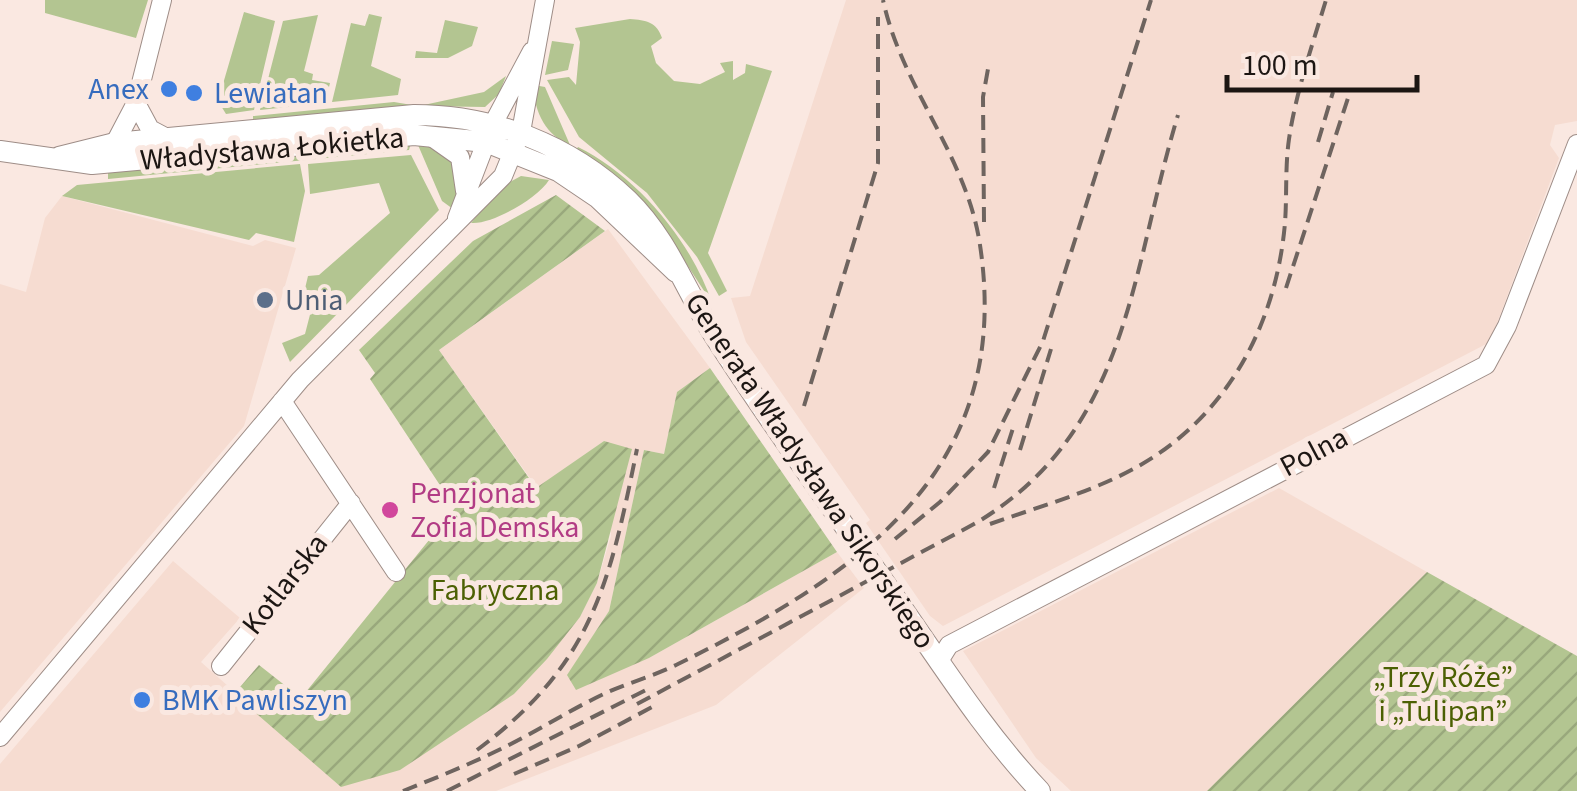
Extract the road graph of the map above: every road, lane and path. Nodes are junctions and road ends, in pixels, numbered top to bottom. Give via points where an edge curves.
1 (162, 0) edge
2 (545, 0) edge
3 (533, 49) junction
4 (136, 103) junction
5 (490, 133) junction
6 (428, 136) junction
7 (168, 138) junction
8 (115, 142) junction
9 (518, 142) junction
10 (1576, 144) edge
11 (0, 152) edge
12 (59, 156) junction
13 (461, 210) junction
14 (282, 401) junction
15 (351, 503) junction
16 (396, 572) dead end
17 (939, 661) junction
18 (221, 666) dead end
19 (0, 738) edge
20 (1040, 791) edge

1 - 4 street
2 - 3 street
3 - 5 street
3 - 9 street
4 - 7 street via 150,129
4 - 8 street
5 - 6 main road, Władysława Łokietka
5 - 7 main road, Władysława Łokietka via 449,115 414,115
5 - 9 main road, Władysława Łokietka
5 - 13 street
6 - 12 main road, Władysława Łokietka via 116,163
6 - 13 street via 460,157 466,174
7 - 8 main road, Władysława Łokietka
8 - 12 main road, Władysława Łokietka
9 - 13 street via 502,176
9 - 17 main road, Generała Władysława Sikorskiego via 567,155 626,198 668,247 668,267
10 - 17 street, Polna via 1486,365 949,645
11 - 12 main road, Władysława Łokietka
13 - 14 street
14 - 15 street
14 - 19 street
15 - 16 street
15 - 18 street, Kotlarska
17 - 20 main road, Generała Władysława Sikorskiego

